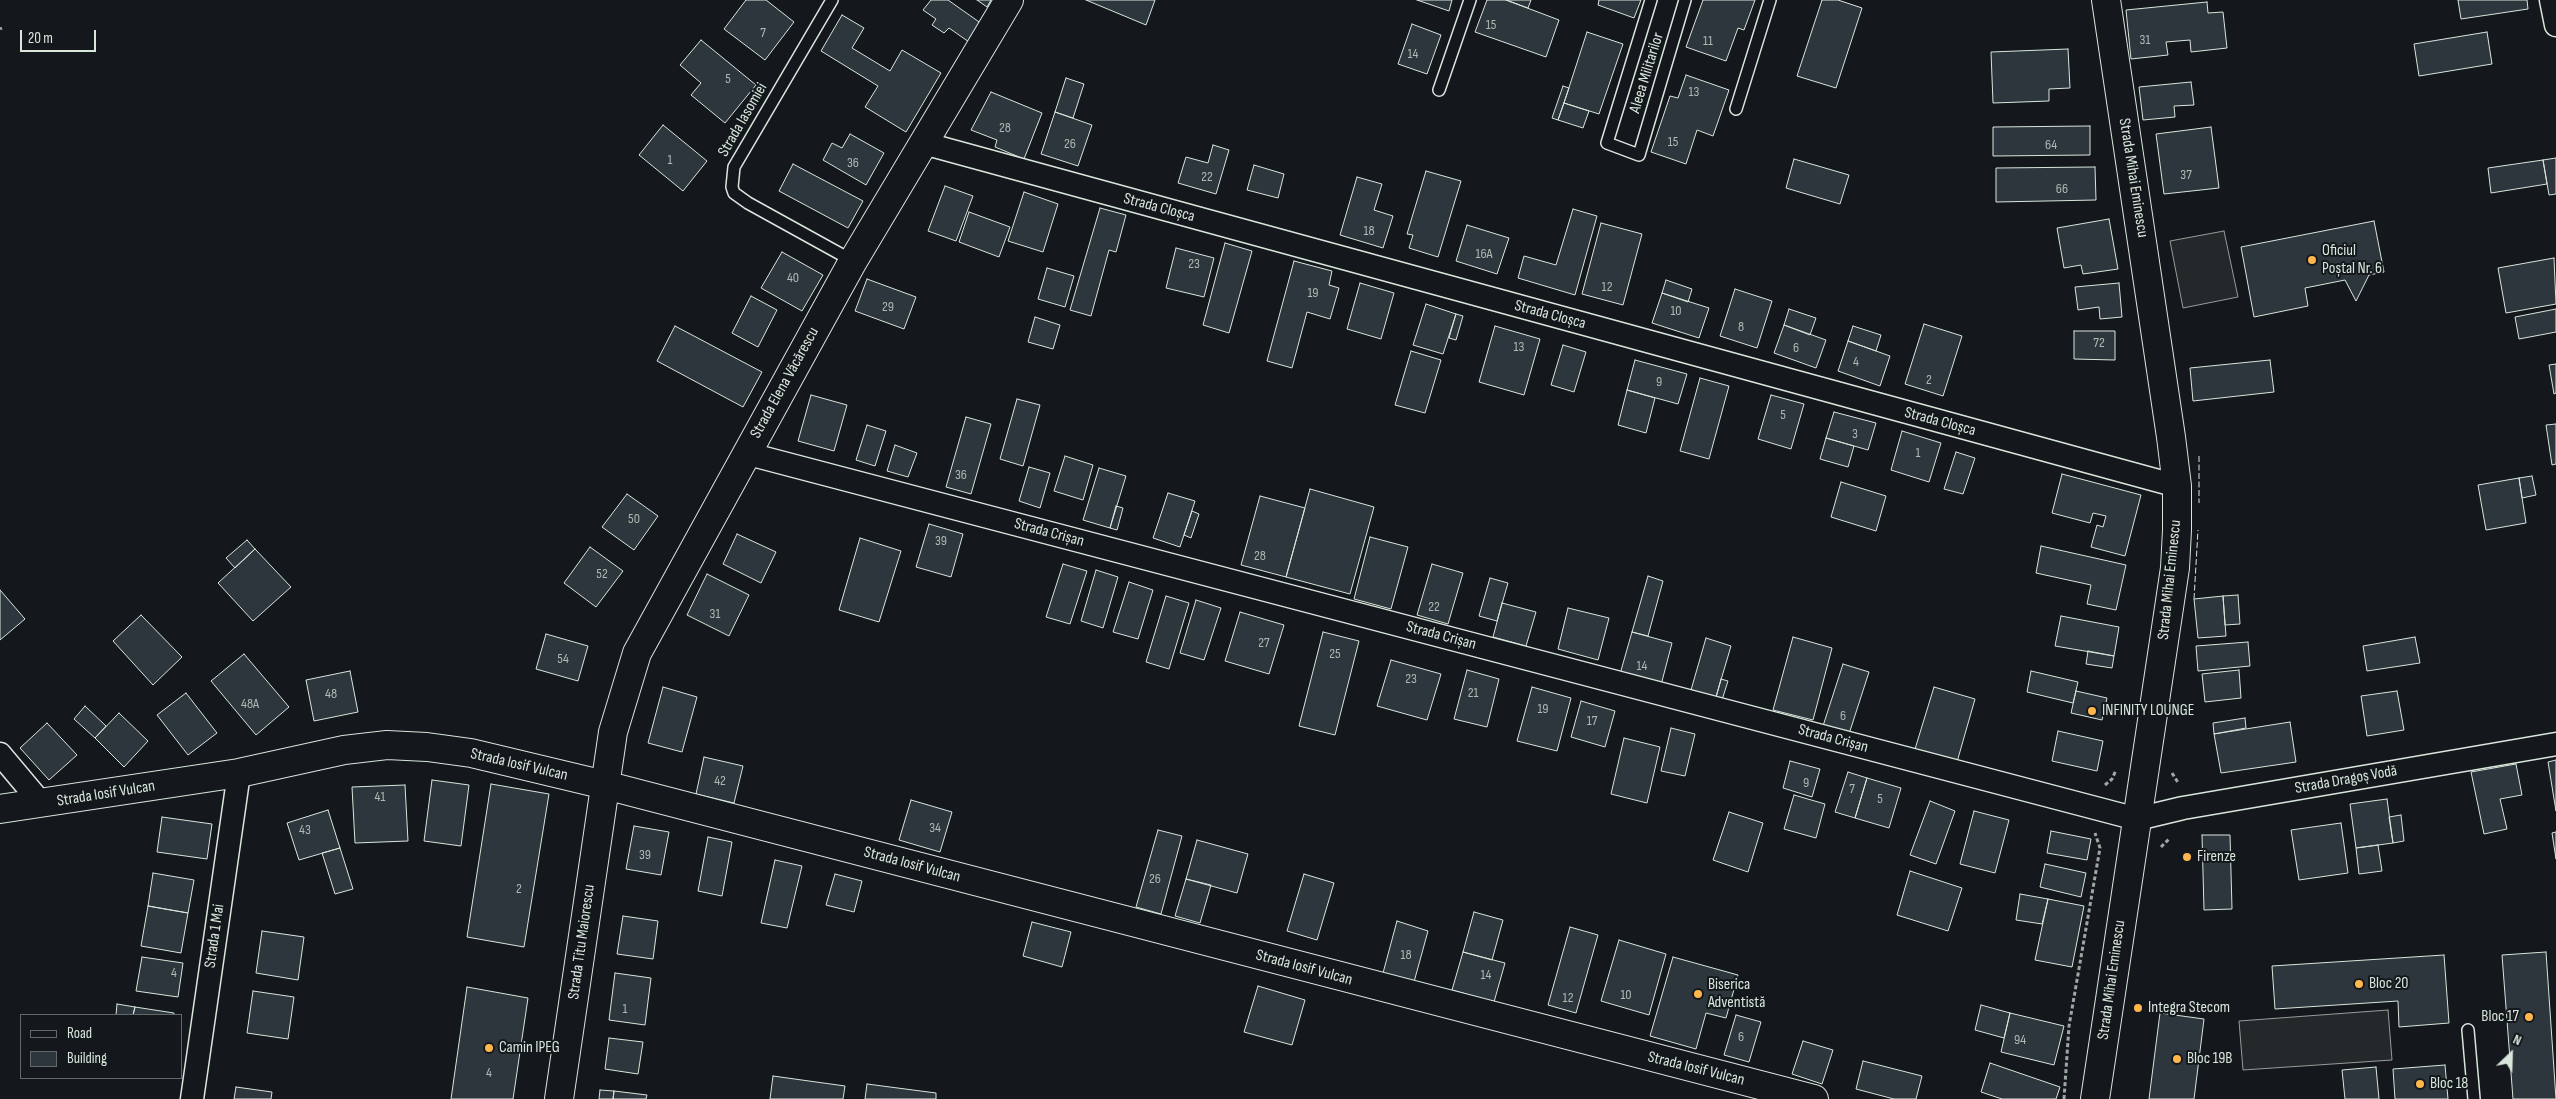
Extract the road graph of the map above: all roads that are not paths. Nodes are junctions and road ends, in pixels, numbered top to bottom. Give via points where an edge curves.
1 (832, 0) edge
2 (1009, 0) edge
3 (1470, 0) edge
4 (1651, 0) edge
5 (1686, 0) edge
6 (1770, 0) edge
7 (2106, 0) edge
8 (2552, 0) edge
9 (2556, 25) edge
10 (1439, 90) dead end
11 (1736, 110) dead end
12 (923, 143) junction
13 (854, 261) junction
14 (745, 453) junction
15 (2176, 486) junction
16 (2556, 744) edge
17 (0, 754) edge
18 (239, 773) junction
19 (605, 785) junction
20 (42, 804) junction
21 (0, 809) edge
22 (2137, 819) junction
23 (2468, 1030) dead end
24 (192, 1099) edge
25 (559, 1099) edge
26 (1814, 1099) edge
27 (2094, 1099) edge
28 (2474, 1099) edge

1 - 13 lane, Strada Iasomiei via 734,167 732,187 734,193 748,203
2 - 12 street, Strada Elena Văcărescu
3 - 10 lane
4 - 5 lane, Aleea Militarilor via 1607,144 1639,154
6 - 11 lane
7 - 15 street, Strada Mihai Eminescu
8 - 9 street
12 - 13 street, Strada Elena Văcărescu
12 - 15 street, Strada Cloșca
13 - 14 street, Strada Elena Văcărescu
14 - 19 street, Strada Elena Văcărescu via 636,653 613,732
14 - 22 street, Strada Crișan
15 - 22 street, Strada Mihai Eminescu via 2175,568
16 - 22 street, Strada Dragoș Vodă via 2183,808
17 - 20 street
18 - 19 street, Strada Iosif Vulcan via 344,750 387,745 471,753
18 - 20 street, Strada Iosif Vulcan
18 - 24 street, Strada 1 Mai
19 - 25 street, Strada Titu Maiorescu
19 - 26 street, Strada Iosif Vulcan
20 - 21 street, Strada Iosif Vulcan
22 - 27 street, Strada Mihai Eminescu
23 - 28 lane

